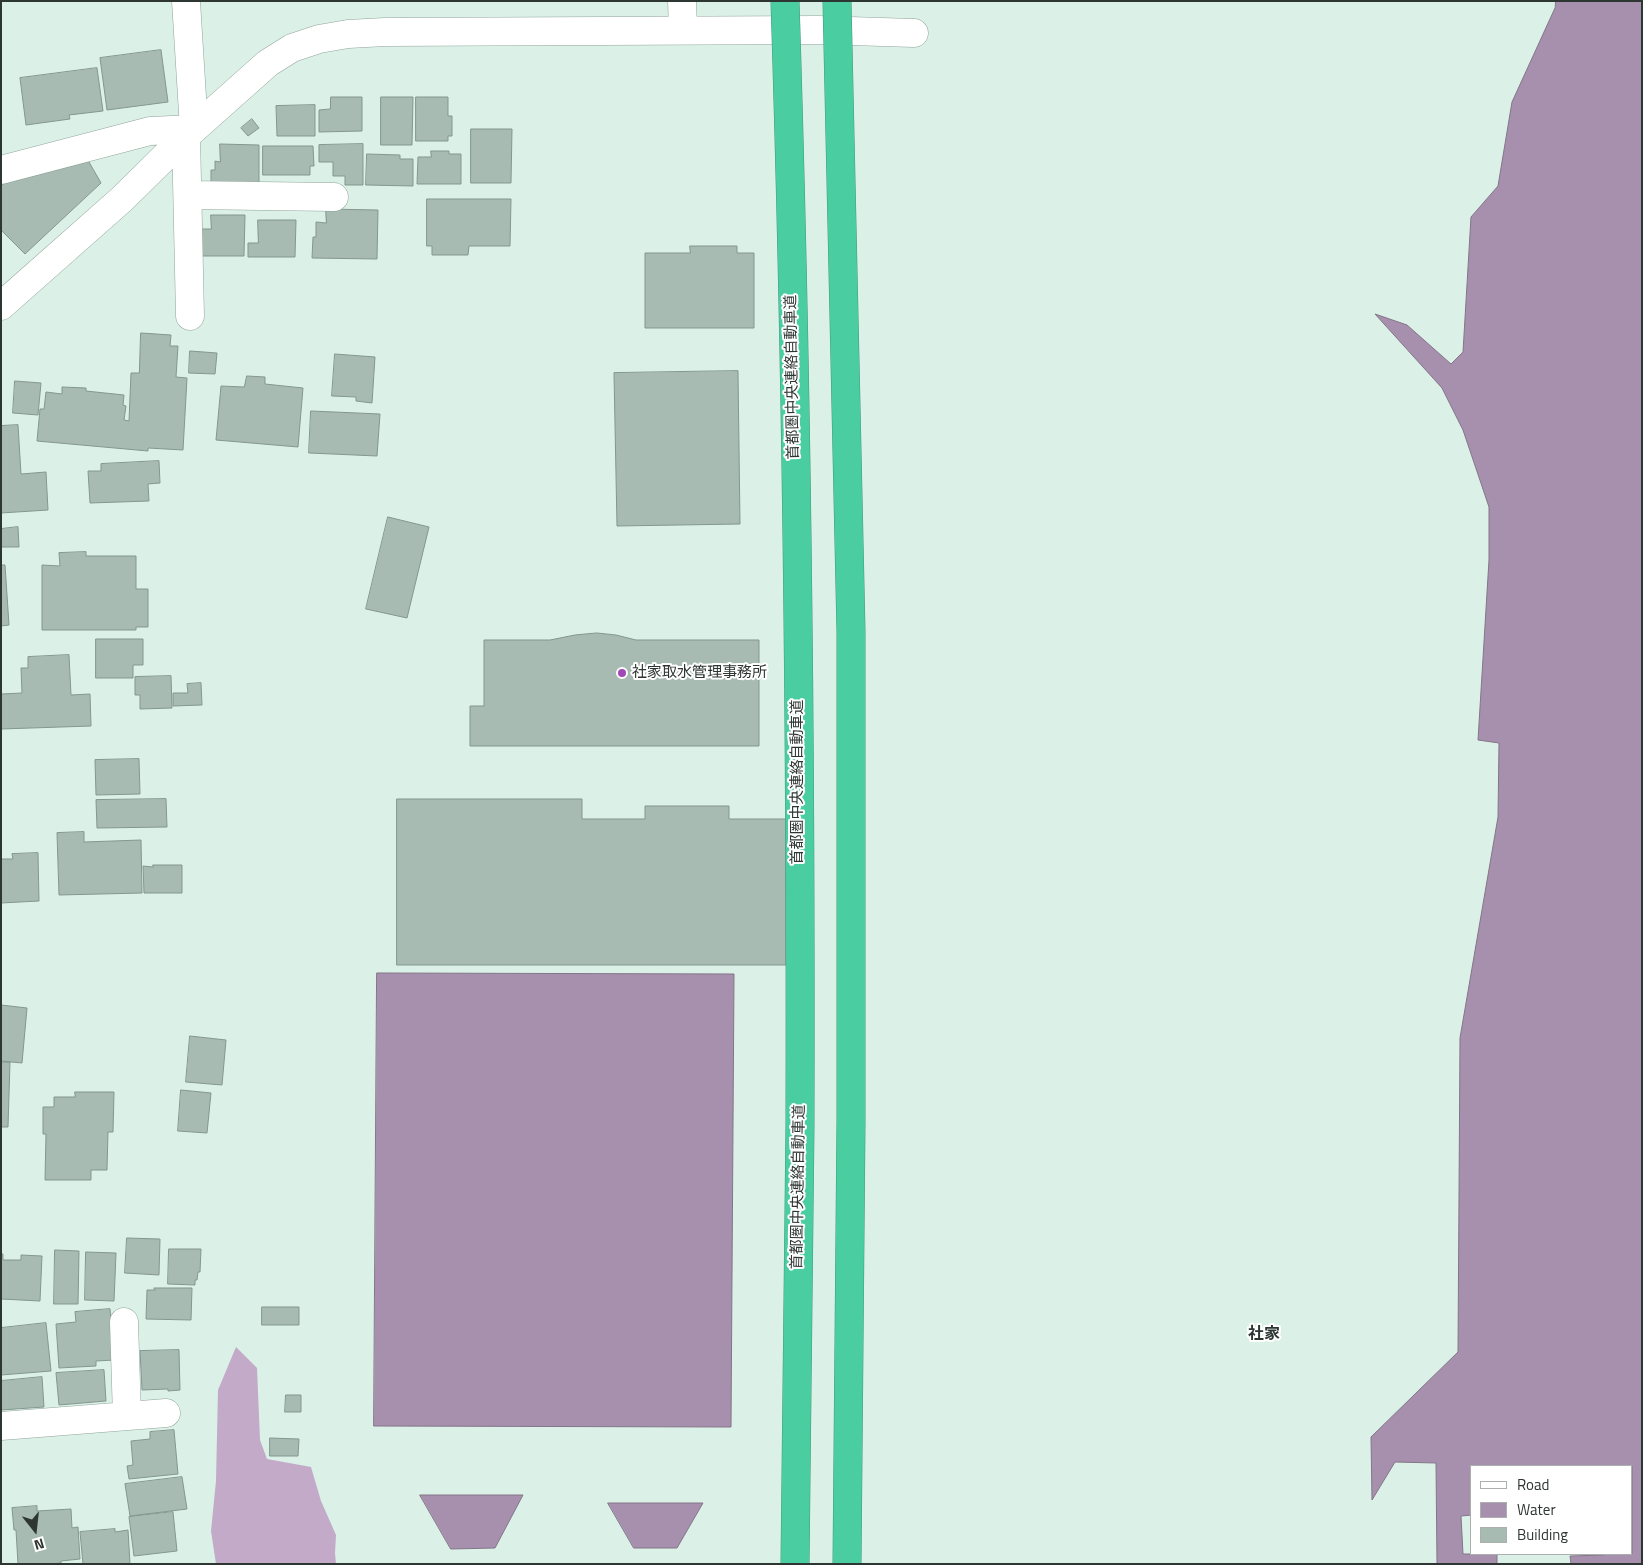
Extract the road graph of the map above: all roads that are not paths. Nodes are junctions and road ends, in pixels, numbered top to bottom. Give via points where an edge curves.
1 (186, 1) edge
2 (682, 1) edge
3 (785, 1) edge
4 (837, 1) edge
5 (683, 30) junction
6 (914, 33) dead end
7 (190, 133) junction
8 (1, 170) edge
9 (188, 195) junction
10 (334, 197) dead end
11 (1, 306) edge
12 (190, 316) dead end
13 (124, 1322) dead end
14 (166, 1413) dead end
15 (127, 1416) junction
16 (1, 1426) edge
17 (795, 1564) edge
18 (846, 1564) edge

1 - 7 street
2 - 5 street
3 - 17 highway, 首都圏中央連絡自動車道, bridge via 798,644 800,1124
4 - 18 highway, bridge via 851,632 851,1121
5 - 6 street
5 - 7 street via 385,32 319,39 292,48 268,63
7 - 8 street via 150,131
7 - 9 street
7 - 11 street via 122,199
9 - 10 street
9 - 12 street
13 - 15 street
14 - 15 street
15 - 16 street

